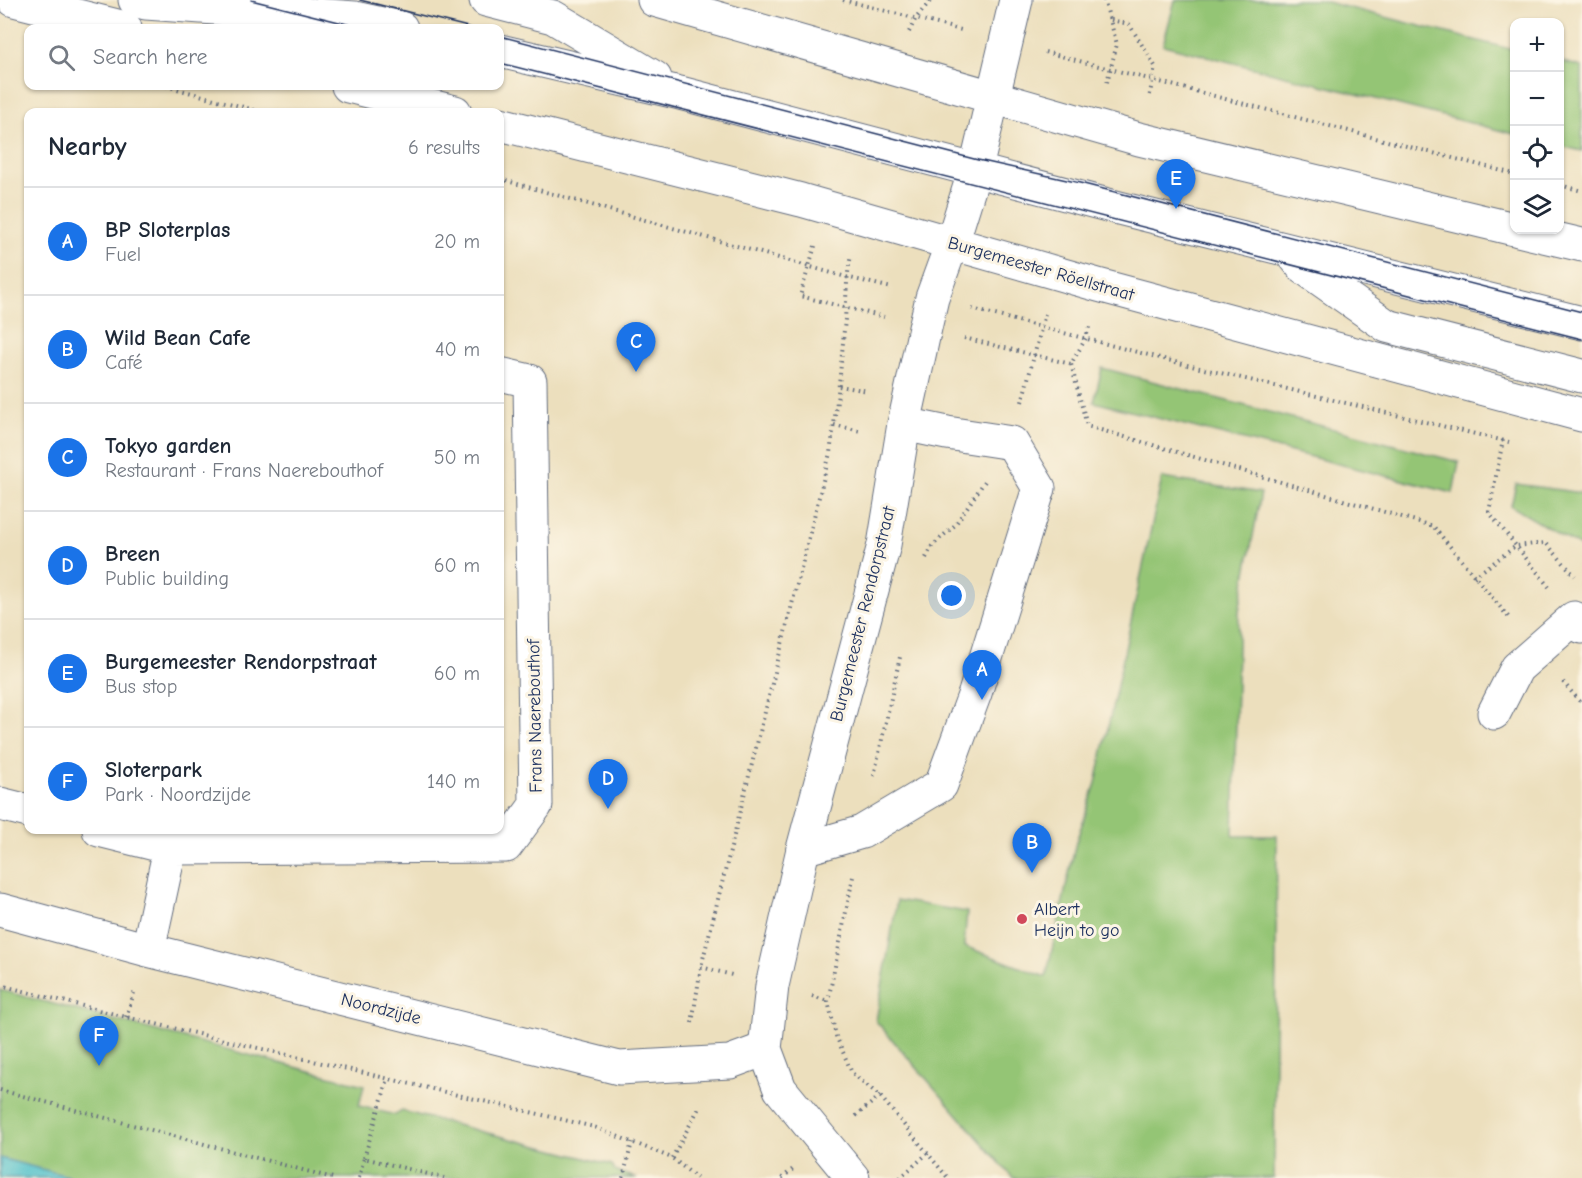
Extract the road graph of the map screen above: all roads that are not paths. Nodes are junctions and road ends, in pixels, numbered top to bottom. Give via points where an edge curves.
1 (14, 0) edge
2 (135, 0) edge
3 (486, 0) edge
4 (654, 0) edge
5 (1017, 0) edge
6 (109, 24) edge
7 (383, 24) edge
8 (504, 52) edge
9 (364, 90) edge
10 (680, 93) junction
11 (993, 97) junction
12 (439, 108) edge
13 (504, 125) edge
14 (975, 171) junction
15 (1510, 228) edge
16 (1537, 234) edge
17 (952, 243) junction
18 (1582, 245) edge
19 (1288, 250) junction
20 (1582, 323) edge
21 (504, 375) edge
22 (1582, 376) edge
23 (1582, 415) edge
24 (904, 424) junction
25 (1578, 622) edge
26 (1494, 713) dead end
27 (0, 804) edge
28 (24, 810) edge
29 (132, 834) edge
30 (173, 839) edge
31 (803, 849) junction
32 (0, 910) edge
33 (148, 950) junction
34 (765, 1049) junction
35 (853, 1178) edge

1 - 6 main road
2 - 7 main road via 355,18
3 - 10 main road via 553,17
4 - 11 main road
5 - 11 main road, Burgemeester Rendorpstraat
8 - 10 main road
9 - 12 main road
10 - 14 main road
11 - 14 main road, Burgemeester Rendorpstraat
11 - 15 main road via 1139,139
13 - 17 main road, Burgemeester Röellstraat via 801,200
14 - 17 main road, Burgemeester Rendorpstraat
14 - 19 main road
16 - 18 main road
17 - 23 main road, Burgemeester Röellstraat
17 - 24 main road, Burgemeester Rendorpstraat via 932,298
19 - 20 main road
19 - 22 main road via 1303,267 1387,326
21 - 30 main road, Frans Naerebouthof via 530,381 536,805 506,846
24 - 31 main road, Burgemeester Rendorpstraat via 884,545
24 - 31 main road via 1012,443 1039,488 975,693 941,785 862,832
25 - 26 main road via 1516,668
27 - 28 main road
29 - 30 main road
30 - 33 main road
31 - 34 main road, Burgemeester Rendorpstraat via 772,986
32 - 33 main road, Noordzijde
33 - 34 main road, Noordzijde via 619,1068 730,1062
34 - 35 main road, Burgemeester Rendorpstraat via 780,1089

